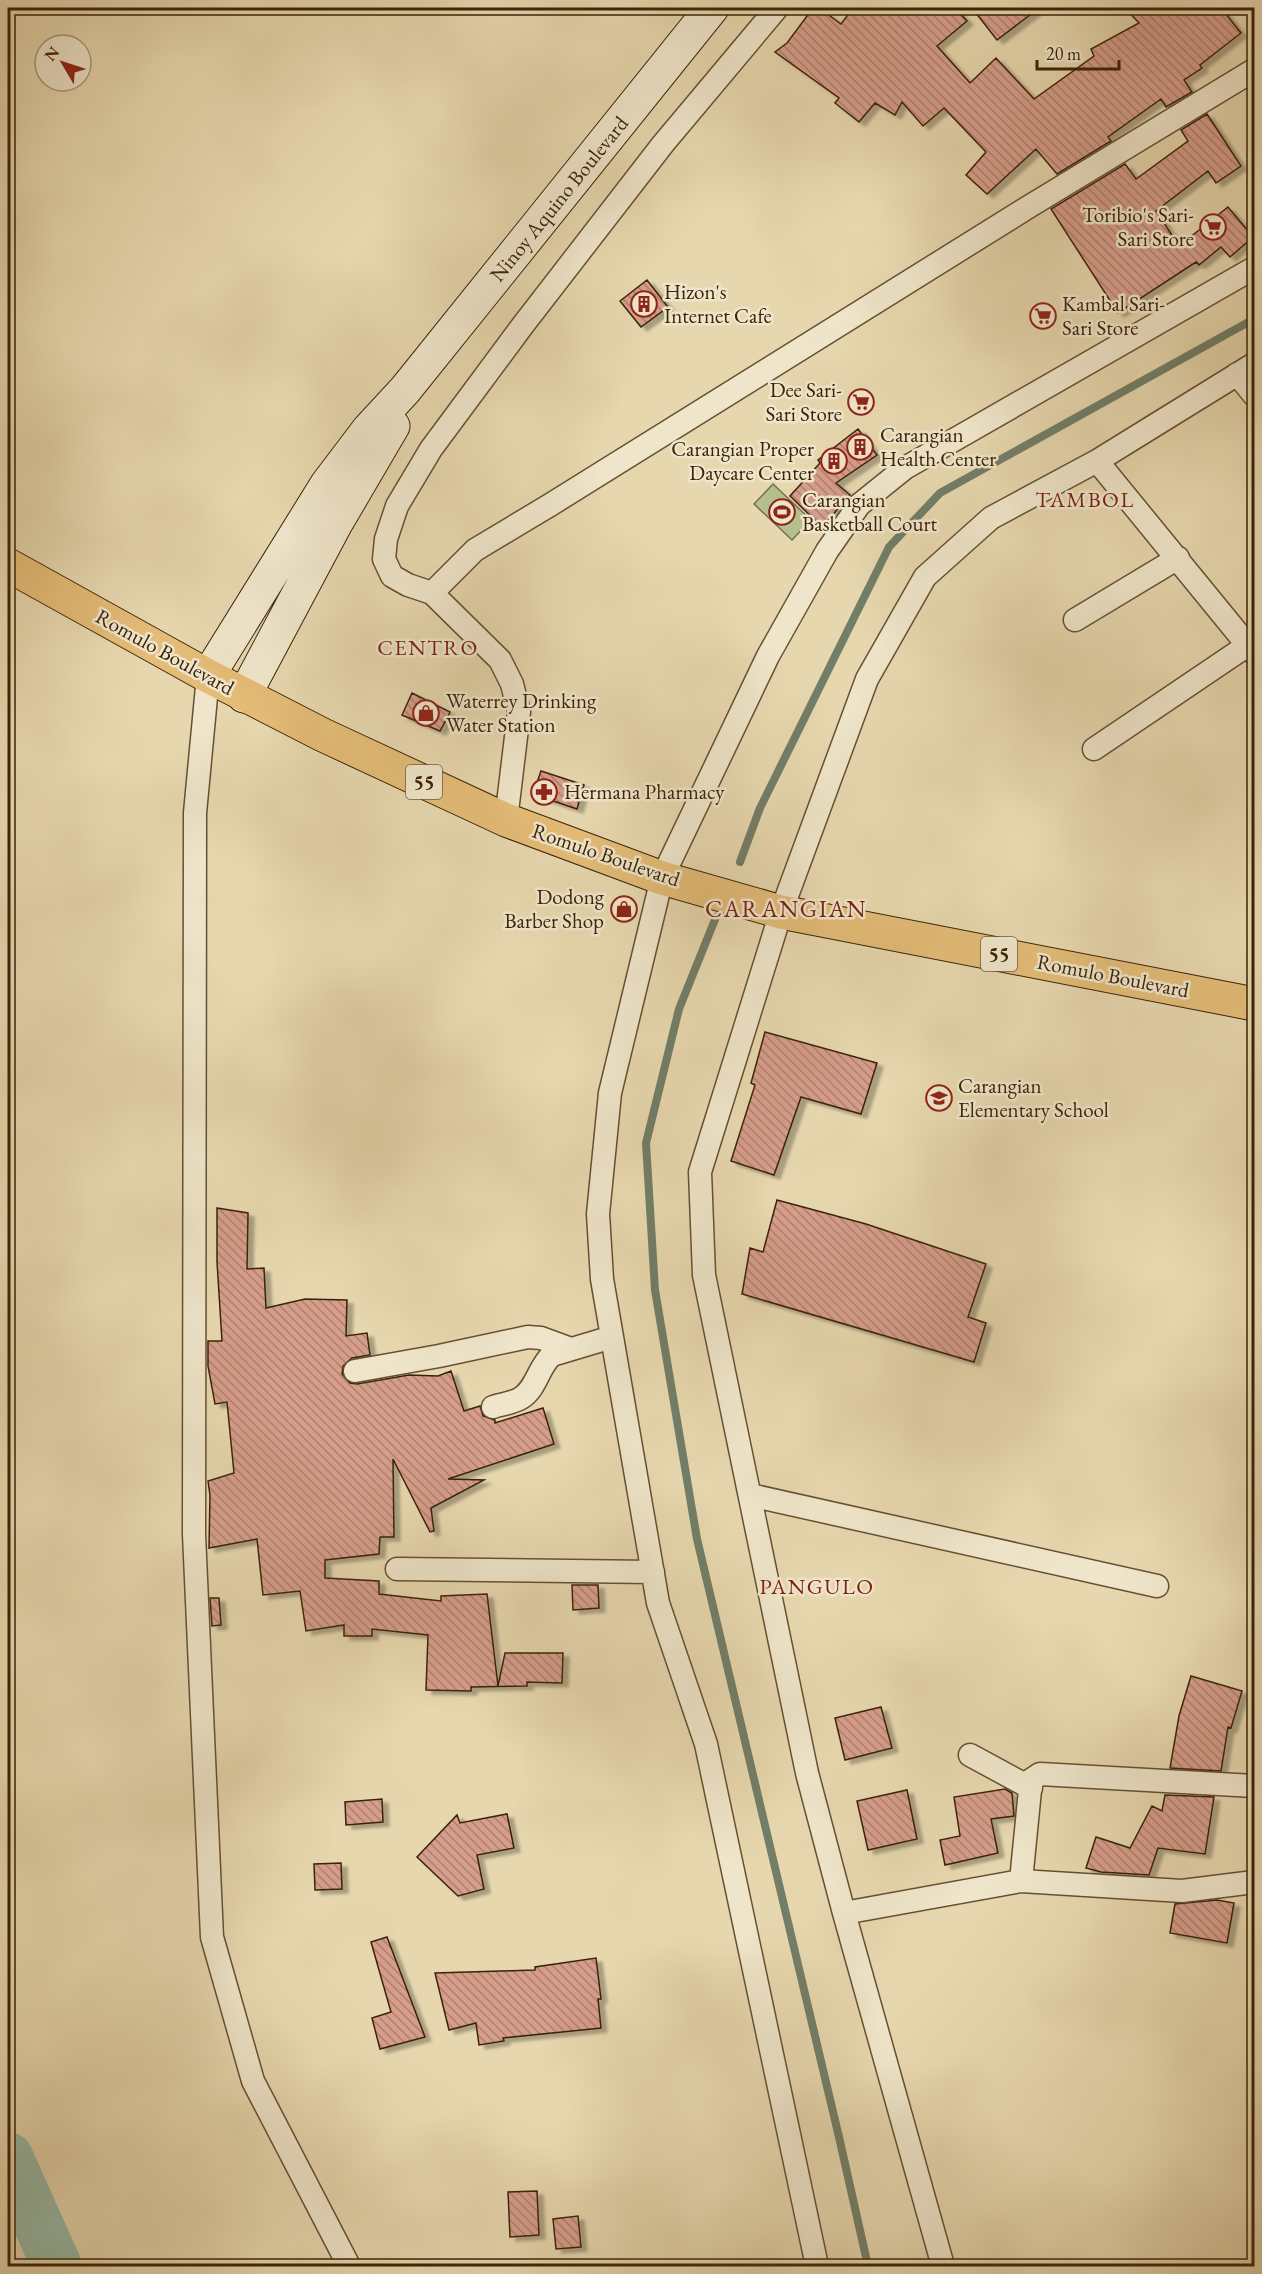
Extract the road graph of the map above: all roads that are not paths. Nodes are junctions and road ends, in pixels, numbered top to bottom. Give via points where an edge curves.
1 (712, 8) edge
2 (777, 8) edge
3 (1254, 70) edge
4 (1254, 268) edge
5 (1246, 369) edge
6 (405, 390) junction
7 (1254, 395) edge
8 (1097, 460) junction
9 (1178, 558) junction
10 (8, 565) edge
11 (432, 593) junction
12 (1075, 620) dead end
13 (1251, 649) edge
14 (195, 669) junction
15 (244, 696) junction
16 (1094, 749) dead end
17 (506, 820) junction
18 (662, 878) junction
19 (781, 912) junction
20 (1254, 1004) edge
21 (612, 1337) junction
22 (571, 1349) junction
23 (356, 1371) dead end
24 (493, 1407) dead end
25 (750, 1495) junction
26 (398, 1569) dead end
27 (652, 1572) junction
28 (1157, 1586) dead end
29 (970, 1755) dead end
30 (1254, 1786) edge
31 (1031, 1788) junction
32 (1021, 1881) junction
33 (1254, 1882) edge
34 (844, 1913) junction
35 (349, 2266) edge
36 (817, 2266) edge
37 (943, 2266) edge

1 - 6 main road, Ninoy Aquino Boulevard
2 - 11 street via 663,144 431,448 397,506 384,559 392,576
3 - 11 street via 475,549
4 - 18 street via 905,468 858,506 827,551 768,656
5 - 7 street
5 - 8 street
6 - 14 main road, Ninoy Aquino Boulevard via 327,484
6 - 15 main road, Ninoy Aquino Boulevard via 392,429 335,525
8 - 9 street
8 - 19 street via 992,518 925,577 867,679
9 - 12 street
9 - 13 street
10 - 14 highway, Romulo Boulevard / 55
11 - 17 street via 500,660 512,684 519,712
13 - 16 street
14 - 15 highway, Romulo Boulevard / 55
14 - 35 street via 194,1534 212,1937 253,2081
15 - 17 highway, Romulo Boulevard / 55
17 - 18 highway, Romulo Boulevard / 55
18 - 19 highway, Romulo Boulevard / 55
18 - 21 street via 609,1093 598,1214 602,1279
19 - 20 highway, Romulo Boulevard / 55
19 - 25 street via 700,1172 704,1275
21 - 22 street
21 - 27 street
22 - 23 street via 528,1337
22 - 24 street via 552,1355 535,1383 519,1399
25 - 28 street
25 - 34 street via 807,1773
26 - 27 street
27 - 36 street via 658,1603 706,1744
29 - 31 street
30 - 31 street via 1040,1774 1031,1780
31 - 32 street
32 - 33 street via 1182,1891
32 - 34 street
34 - 37 street

